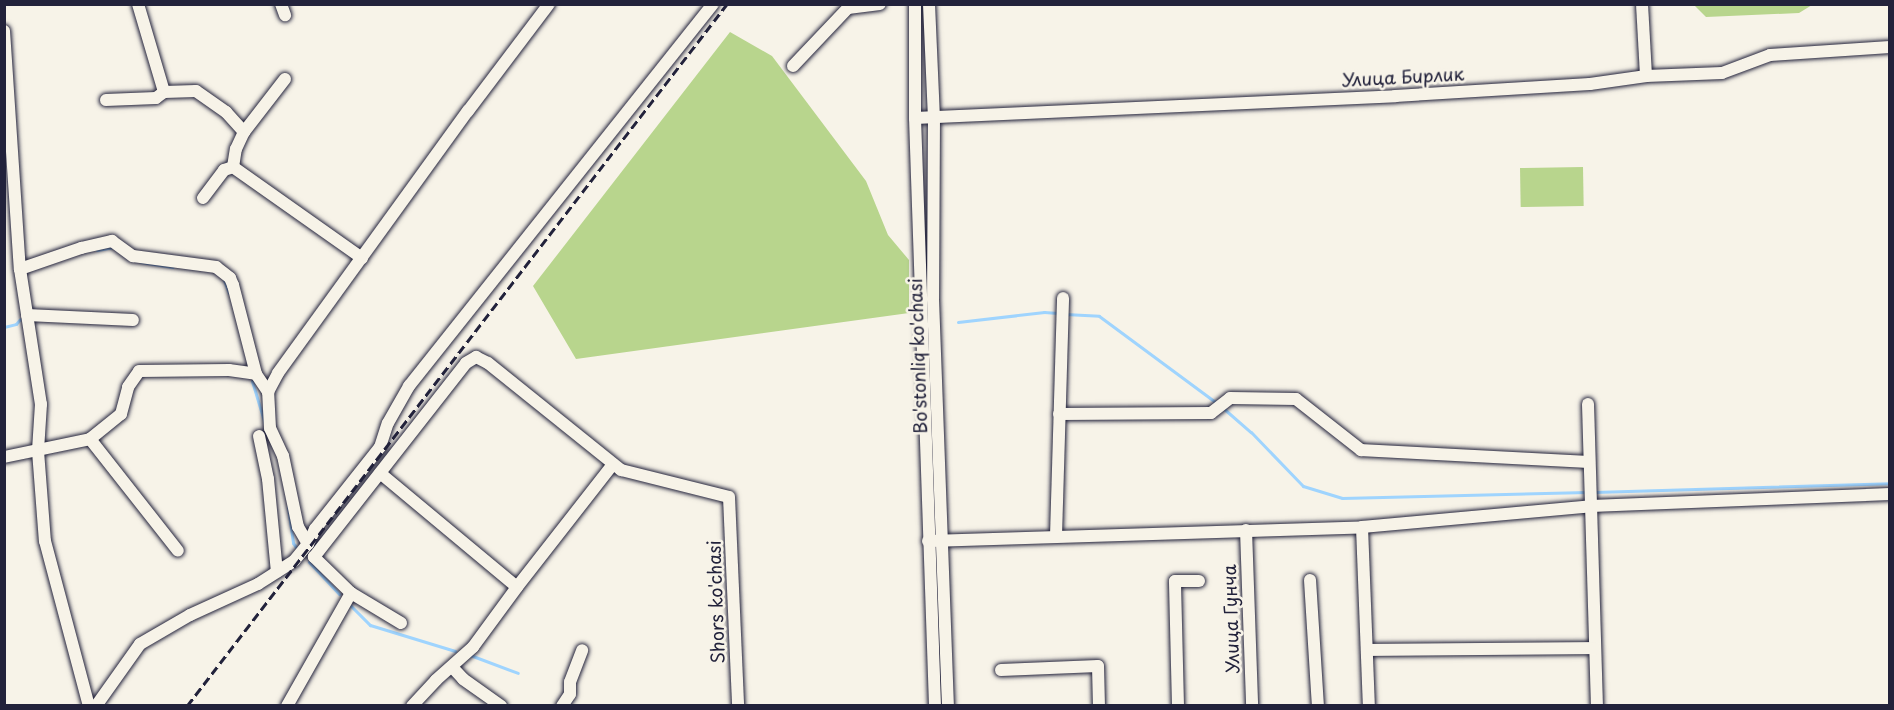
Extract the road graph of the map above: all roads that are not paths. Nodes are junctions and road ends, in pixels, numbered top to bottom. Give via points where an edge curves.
1 (138, 4) edge
2 (549, 4) edge
3 (713, 4) edge
4 (880, 4) edge
5 (915, 4) edge
6 (929, 4) edge
7 (1642, 4) edge
8 (4, 31) edge
9 (1890, 47) edge
10 (793, 66) dead end
11 (1646, 76) junction
12 (285, 79) dead end
13 (164, 92) junction
14 (106, 100) dead end
15 (934, 117) junction
16 (915, 118) junction
17 (244, 132) junction
18 (233, 166) junction
19 (203, 198) dead end
20 (362, 258) junction
21 (20, 269) junction
22 (1063, 301) dead end
23 (27, 315) junction
24 (133, 320) dead end
25 (256, 374) junction
26 (268, 392) junction
27 (1588, 404) dead end
28 (1059, 414) junction
29 (259, 436) dead end
30 (90, 439) junction
31 (38, 451) junction
32 (4, 457) edge
33 (1588, 462) junction
34 (614, 464) junction
35 (380, 473) junction
36 (1890, 494) edge
37 (1590, 504) junction
38 (1362, 527) junction
39 (1246, 530) junction
40 (1056, 536) junction
41 (928, 541) junction
42 (942, 541) junction
43 (308, 544) junction
44 (178, 551) dead end
45 (277, 572) junction
46 (1311, 580) dead end
47 (1199, 581) dead end
48 (517, 586) junction
49 (351, 593) junction
50 (401, 622) dead end
51 (1595, 648) junction
52 (582, 650) dead end
53 (1368, 650) junction
54 (452, 667) junction
55 (1001, 670) dead end
56 (90, 705) edge
57 (96, 705) edge
58 (287, 705) edge
59 (412, 705) edge
60 (501, 705) edge
61 (562, 705) edge
62 (738, 705) edge
63 (936, 705) edge
64 (948, 705) edge
65 (1099, 705) edge
66 (1178, 705) edge
67 (1252, 705) edge
68 (1317, 705) edge
69 (1369, 705) edge
70 (1597, 705) edge

1 - 13 street
2 - 20 street
3 - 43 street via 409,386 388,423 380,447 315,529
4 - 10 street via 848,8
5 - 16 street, Bo'stonliq ko'chasi
6 - 15 street, Bo'stonliq ko'chasi
7 - 11 street
8 - 21 street
9 - 11 street, Улица Бирлик via 1770,55 1722,73
11 - 15 street, Улица Бирлик via 1590,84 1395,96
12 - 17 street
13 - 14 street via 156,98
13 - 17 street via 196,92 226,112
15 - 16 street, Улица Бирлик
15 - 42 street, Bo'stonliq ko'chasi via 933,299
16 - 41 street, Bo'stonliq ko'chasi
17 - 18 street
18 - 19 street via 224,170
18 - 20 street
20 - 26 street
21 - 23 street
21 - 25 street via 112,242 133,256 216,267 233,285
22 - 28 street
23 - 24 street
23 - 31 street via 41,404
25 - 26 street
25 - 30 street via 229,370 139,371 128,387 121,414
26 - 43 street via 270,428 283,456 298,527
27 - 33 street
28 - 33 street via 1211,412 1230,398 1296,399 1361,450
28 - 40 street
29 - 45 street via 268,479
30 - 31 street
30 - 44 street
31 - 32 street
31 - 56 street via 45,540
33 - 37 street
34 - 35 street via 476,357 466,363
34 - 48 street
34 - 62 street, Shors ko'chasi via 621,470 729,497
35 - 48 street
35 - 49 street via 314,557
36 - 37 street
37 - 38 street
37 - 51 street
38 - 39 street
38 - 53 street
39 - 40 street
39 - 67 street, Улица Гунча
40 - 42 street
41 - 42 street
41 - 63 street, Bo'stonliq ko'chasi
42 - 64 street, Bo'stonliq ko'chasi
43 - 45 street via 294,561
45 - 57 street via 140,644
46 - 68 street
47 - 66 street via 1174,581
48 - 54 street via 473,647
49 - 50 street
49 - 58 street
51 - 53 street
51 - 70 street
52 - 61 street via 570,682 570,694
53 - 69 street
54 - 59 street
54 - 60 street
55 - 65 street via 1098,666

